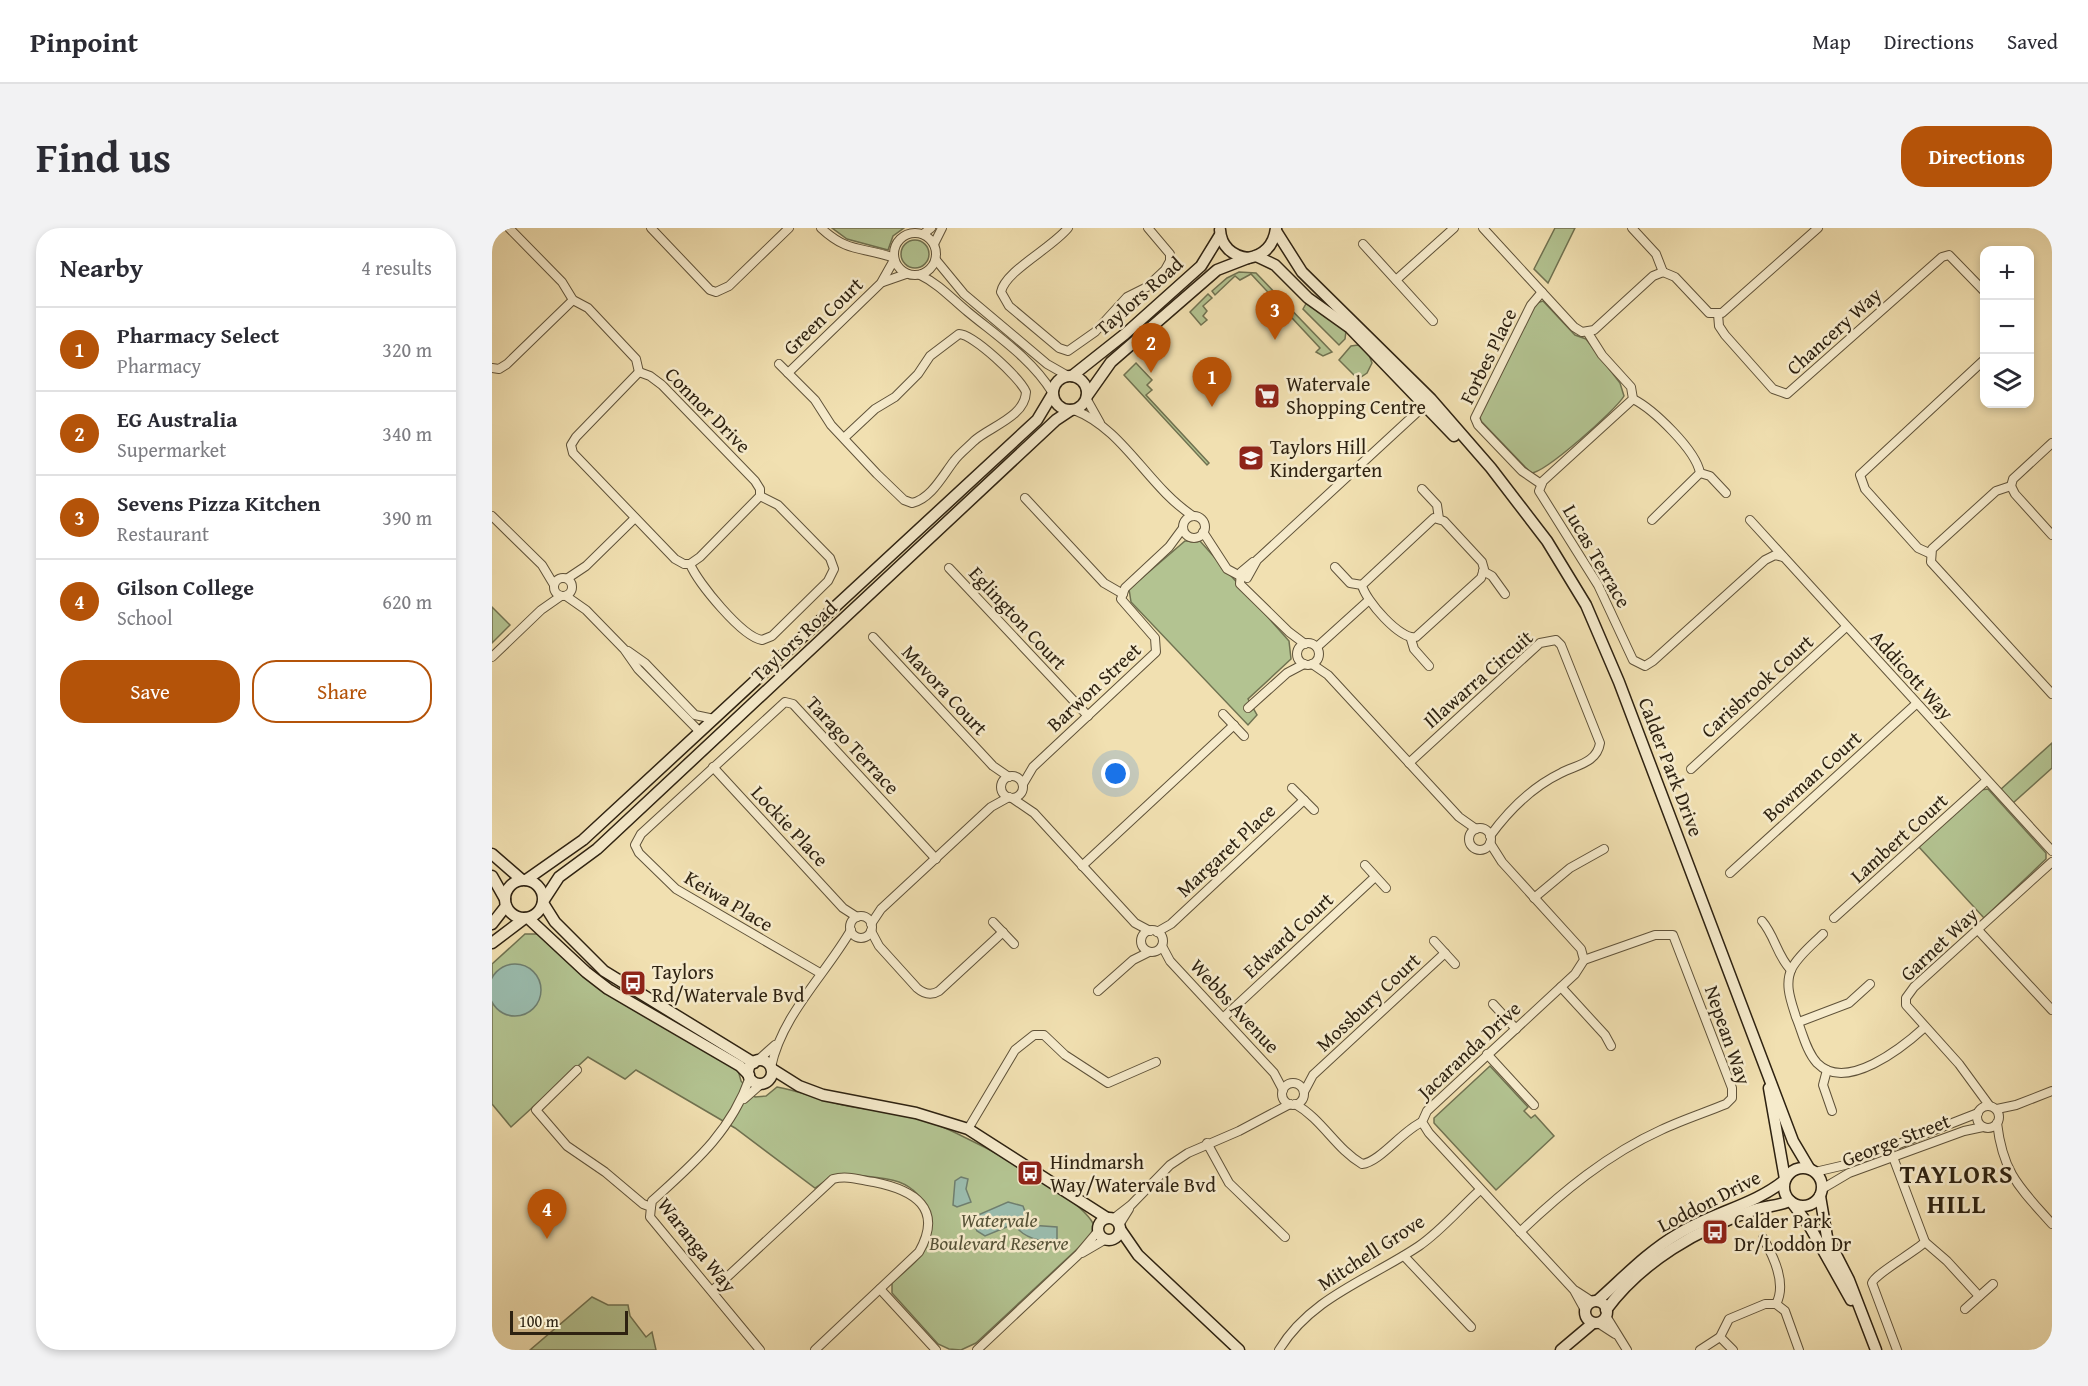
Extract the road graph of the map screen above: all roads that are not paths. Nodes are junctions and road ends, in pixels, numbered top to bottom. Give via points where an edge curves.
1 (509, 228) edge
2 (651, 228) edge
3 (789, 228) edge
4 (821, 228) edge
5 (931, 228) edge
6 (942, 228) edge
7 (1068, 228) edge
8 (1148, 228) edge
9 (1454, 228) edge
10 (1483, 228) edge
11 (1632, 228) edge
12 (1818, 228) edge
13 (1276, 229) edge
14 (1220, 230) edge
15 (922, 232) edge
16 (934, 244) junction
17 (1363, 244) dead end
18 (1252, 257) junction
19 (894, 259) junction
20 (936, 260) junction
21 (1663, 272) junction
22 (906, 274) junction
23 (920, 275) junction
24 (1396, 280) junction
25 (881, 283) junction
26 (1980, 287) edge
27 (1542, 292) junction
28 (573, 300) junction
29 (1718, 314) junction
30 (1433, 321) dead end
31 (1359, 332) junction
32 (1588, 333) junction
33 (779, 364) dead end
34 (1980, 364) edge
35 (494, 369) edge
36 (639, 372) junction
37 (788, 373) junction
38 (1070, 376) junction
39 (1052, 393) junction
40 (1086, 397) junction
41 (1633, 399) junction
42 (1428, 402) junction
43 (1073, 410) junction
44 (1100, 423) junction
45 (844, 438) junction
46 (2052, 443) edge
47 (1700, 473) junction
48 (1541, 484) junction
49 (2011, 486) junction
50 (1422, 489) dead end
51 (1726, 493) dead end
52 (760, 496) junction
53 (1025, 498) dead end
54 (1175, 505) junction
55 (492, 516) edge
56 (1193, 516) junction
57 (635, 518) junction
58 (1438, 519) junction
59 (1652, 520) dead end
60 (1750, 520) dead end
61 (1187, 531) junction
62 (1203, 532) junction
63 (2052, 535) edge
64 (1212, 548) junction
65 (1929, 553) junction
66 (1783, 557) junction
67 (690, 564) junction
68 (542, 565) junction
69 (1335, 567) dead end
70 (949, 568) dead end
71 (1484, 571) junction
72 (1243, 576) junction
73 (569, 582) junction
74 (1362, 585) junction
75 (559, 592) junction
76 (1123, 594) junction
77 (1505, 594) dead end
78 (1369, 600) junction
79 (586, 610) junction
80 (1846, 627) junction
81 (1289, 632) junction
82 (873, 637) dead end
83 (1411, 639) junction
84 (1305, 644) junction
85 (1317, 647) junction
86 (624, 649) junction
87 (1298, 654) junction
88 (492, 657) edge
89 (1318, 658) junction
90 (1308, 664) junction
91 (1429, 666) dead end
92 (1287, 674) junction
93 (1328, 675) junction
94 (2052, 694) edge
95 (1916, 704) junction
96 (1248, 708) dead end
97 (1223, 714) dead end
98 (1088, 716) junction
99 (714, 719) junction
100 (735, 722) junction
101 (1234, 725) junction
102 (700, 732) junction
103 (1244, 736) dead end
104 (1409, 763) junction
105 (713, 767) junction
106 (1033, 767) junction
107 (1691, 769) dead end
108 (1986, 781) junction
109 (1007, 782) junction
110 (1023, 787) junction
111 (1292, 788) dead end
112 (1010, 797) junction
113 (1304, 800) junction
114 (992, 807) junction
115 (1314, 810) dead end
116 (1034, 813) junction
117 (1459, 817) junction
118 (1476, 829) junction
119 (1469, 836) junction
120 (1488, 836) junction
121 (637, 841) joint
122 (1483, 849) junction
123 (1604, 849) dead end
124 (2052, 851) edge
125 (492, 854) edge
126 (936, 859) junction
127 (1502, 862) junction
128 (2052, 862) edge
129 (1365, 865) dead end
130 (1082, 866) junction
131 (1730, 873) dead end
132 (492, 876) edge
133 (1376, 877) junction
134 (524, 880) junction
135 (1386, 888) dead end
136 (1534, 898) junction
137 (544, 901) junction
138 (506, 903) junction
139 (880, 909) junction
140 (527, 918) junction
141 (1834, 918) dead end
142 (1762, 921) dead end
143 (856, 922) junction
144 (993, 922) dead end
145 (1135, 923) junction
146 (492, 924) edge
147 (871, 927) junction
148 (1978, 930) junction
149 (1003, 932) junction
150 (1823, 934) dead end
151 (861, 938) junction
152 (1142, 941) junction
153 (1434, 941) dead end
154 (1156, 942) junction
155 (492, 943) edge
156 (1014, 944) dead end
157 (879, 946) junction
158 (841, 947) junction
159 (1445, 953) junction
160 (1133, 960) junction
161 (1584, 960) junction
162 (1455, 964) dead end
163 (1791, 970) junction
164 (820, 973) junction
165 (1870, 984) dead end
166 (1561, 987) junction
167 (1098, 991) dead end
168 (1493, 1004) dead end
169 (2052, 1010) edge
170 (1223, 1018) junction
171 (1799, 1022) junction
172 (1925, 1027) junction
173 (1516, 1029) junction
174 (778, 1042) junction
175 (1611, 1046) dead end
176 (1487, 1054) junction
177 (755, 1062) junction
178 (1156, 1062) dead end
179 (1765, 1062) junction
180 (771, 1068) junction
181 (577, 1070) dead end
182 (1827, 1070) junction
183 (1274, 1073) junction
184 (1313, 1075) junction
185 (750, 1076) junction
186 (762, 1083) junction
187 (1294, 1083) junction
188 (799, 1086) junction
189 (1976, 1087) junction
190 (2052, 1091) edge
191 (1283, 1093) junction
192 (1304, 1094) junction
193 (740, 1104) junction
194 (1293, 1104) junction
195 (1534, 1105) dead end
196 (1832, 1111) dead end
197 (1979, 1112) junction
198 (1271, 1113) junction
199 (1996, 1113) junction
200 (1315, 1118) junction
201 (1422, 1122) junction
202 (1985, 1127) junction
203 (968, 1129) junction
204 (1207, 1143) junction
205 (2000, 1147) junction
206 (1893, 1157) junction
207 (1812, 1170) junction
208 (1785, 1179) junction
209 (1480, 1190) junction
210 (1821, 1193) junction
211 (1791, 1203) junction
212 (651, 1207) junction
213 (1109, 1224) junction
214 (2052, 1224) edge
215 (1520, 1232) junction
216 (1285, 1237) dead end
217 (1763, 1238) dead end
218 (1108, 1239) junction
219 (1925, 1242) junction
220 (1078, 1255) junction
221 (1138, 1255) junction
222 (1404, 1256) junction
223 (1993, 1284) dead end
224 (880, 1289) junction
225 (712, 1291) junction
226 (1979, 1296) junction
227 (1776, 1304) junction
228 (1965, 1309) dead end
229 (1595, 1313) junction
230 (1862, 1318) junction
231 (1471, 1327) dead end
232 (1720, 1337) junction
233 (984, 1343) junction
234 (934, 1347) edge
235 (1279, 1348) edge
236 (1240, 1349) edge
237 (760, 1350) edge
238 (815, 1350) edge
239 (943, 1350) edge
240 (969, 1350) edge
241 (977, 1350) edge
242 (1562, 1350) edge
243 (1627, 1350) edge
244 (1700, 1350) edge
245 (1732, 1350) edge
246 (1799, 1350) edge
247 (1876, 1350) edge
248 (1897, 1350) edge

1 - 28 street, Connor Drive via 562,282
2 - 3 street via 716,292 729,286
4 - 19 street via 854,250
5 - 15 street
6 - 16 street
7 - 8 street via 1043,253 1023,264 1005,282 1001,292 1010,306 1059,348 1068,351 1095,332 1127,297 1147,287 1169,266 1170,254
9 - 24 street
10 - 27 street
11 - 21 street via 1656,254
12 - 29 street via 1729,309
13 - 18 street via 1272,244
13 - 31 street, Calder Park Drive via 1302,272
14 - 18 street, Calder Park Drive via 1230,251
14 - 38 street, Taylors Road via 1201,266 1125,334
15 - 16 street
15 - 19 street via 904,236 896,245
16 - 20 street
17 - 24 street
18 - 31 street, Calder Park Drive via 1275,265 1308,298
18 - 40 street, Taylors Road via 1218,270 1111,362
19 - 22 street
19 - 25 street, Green Court
20 - 23 street via 930,270
20 - 38 street via 964,294 1047,364
21 - 29 street via 1675,277 1705,310
21 - 32 street via 1653,276
22 - 23 street
22 - 25 street, Green Court
23 - 39 street via 939,286 1013,348 1043,378
24 - 30 street
25 - 37 street, Green Court
26 - 29 street, Chancery Way via 1956,260 1949,255 1942,257 1787,394 1773,388 1725,335
27 - 32 street via 1576,330
27 - 48 street, Forbes Place via 1529,309 1475,418 1522,471
28 - 35 street via 507,364
28 - 36 street, Connor Drive via 588,308 636,358
31 - 42 street, Calder Park Drive
32 - 41 street via 1631,387
33 - 37 street
34 - 65 street via 1860,475 1865,489 1918,548
36 - 52 street, Connor Drive via 662,385 756,481
36 - 57 street via 571,445 573,453
37 - 45 street via 815,399 826,419
38 - 39 street via 1059,379
38 - 40 street via 1082,380
39 - 43 street via 1061,408
39 - 99 street, Taylors Road via 1037,420
40 - 43 street
40 - 44 street
41 - 47 street via 1655,414 1695,458
41 - 48 street
42 - 72 street
42 - 179 street, Calder Park Drive via 1515,499 1567,573 1603,641
43 - 44 street
43 - 100 street, Taylors Road via 1052,424
44 - 54 street
45 - 45 street via 904,500 915,503 944,478 956,459 979,437 1022,404 1026,392 998,361 959,334 930,356 895,397 875,409
46 - 49 street via 2013,479
47 - 51 street via 1710,476
47 - 59 street
48 - 66 street, Lucas Terrace via 1540,494 1582,557 1633,660 1640,665 1653,661 1765,560 1775,555
49 - 63 street
49 - 65 street via 1996,490
50 - 58 street via 1437,505
52 - 67 street
52 - 67 street, Connor Drive via 778,505 834,566 828,581 772,636 759,640 746,632 699,583
53 - 76 street via 1104,583
54 - 56 street
54 - 61 street
55 - 68 street
56 - 61 street
56 - 62 street via 1202,520
57 - 67 street via 675,558
57 - 73 street
58 - 71 street via 1482,562
58 - 74 street via 1429,521
60 - 66 street, Addicott Way
61 - 62 street
61 - 64 street
61 - 76 street
62 - 64 street
64 - 72 street via 1223,562
65 - 94 street via 1931,562
66 - 80 street, Addicott Way
68 - 73 street
68 - 75 street
69 - 74 street via 1350,583
70 - 98 street, Eglington Court
71 - 77 street
71 - 83 street via 1481,578
72 - 81 street via 1253,594
73 - 75 street
73 - 75 street
73 - 79 street
74 - 78 street
75 - 79 street
75 - 88 street
76 - 98 street, Barwon Street via 1121,598 1158,648 1148,662
78 - 83 street via 1402,635
78 - 85 street
79 - 86 street
80 - 95 street, Addicott Way
80 - 107 street, Carisbrook Court
81 - 84 street
81 - 87 street
82 - 109 street, Mavora Court
83 - 91 street via 1414,649
84 - 85 street
84 - 87 street
85 - 89 street
86 - 99 street via 645,663 695,715
86 - 102 street via 638,669
87 - 90 street
87 - 92 street
89 - 90 street
89 - 93 street
90 - 92 street
90 - 93 street
92 - 96 street
93 - 104 street
95 - 108 street, Addicott Way
95 - 131 street, Bowman Court
97 - 101 street
98 - 106 street, Barwon Street
99 - 102 street, Taylors Road
100 - 102 street via 714,733
100 - 137 street, Taylors Road via 597,849 564,871
101 - 103 street
101 - 130 street
102 - 134 street, Taylors Road via 572,850
104 - 117 street
104 - 120 street, Illawarra Circuit via 1540,643 1556,640 1600,743 1598,753 1534,789
105 - 121 street, Tarago Terrace
105 - 126 street, Tarago Terrace via 779,706 785,702 793,704
105 - 143 street, Lockie Place
106 - 109 street, Barwon Street
106 - 110 street, Barwon Street
108 - 124 street, Addicott Way
108 - 141 street, Lambert Court
109 - 110 street
109 - 112 street
109 - 114 street, Barwon Street
110 - 112 street, Barwon Street via 1018,796
110 - 116 street
111 - 113 street, Margaret Place
112 - 114 street, Barwon Street
112 - 116 street
113 - 115 street, Margaret Place
113 - 154 street, Margaret Place
114 - 126 street, Barwon Street
116 - 130 street
117 - 118 street
117 - 119 street
118 - 119 street
118 - 120 street
119 - 122 street via 1471,846
120 - 122 street, Illawarra Circuit
120 - 127 street
121 - 164 street, Keiwa Place via 639,852 676,889
122 - 127 street
123 - 136 street via 1570,868
125 - 134 street
126 - 139 street, Barwon Street
127 - 136 street
128 - 148 street, Garnet Way
129 - 133 street
130 - 145 street
132 - 138 street
133 - 135 street
133 - 170 street, Edward Court
134 - 137 street via 537,884
134 - 138 street via 512,884
136 - 161 street via 1581,949
137 - 140 street via 536,914
137 - 177 street via 555,922 604,971
138 - 140 street via 514,915
138 - 146 street
139 - 143 street, Barwon Street
139 - 147 street, Barwon Street
140 - 155 street
140 - 185 street via 597,981 740,1066
142 - 163 street
143 - 147 street
143 - 151 street
143 - 158 street
144 - 149 street
145 - 152 street
145 - 154 street
147 - 151 street, Barwon Street
147 - 157 street
148 - 169 street
148 - 172 street, Garnet Way via 1906,998 1906,1005
149 - 156 street
149 - 157 street via 931,994 920,991
150 - 163 street
151 - 157 street
151 - 158 street
152 - 154 street
152 - 154 street, Webbs Avenue
152 - 160 street
153 - 159 street, Mossbury Court
154 - 160 street
154 - 170 street, Webbs Avenue
158 - 164 street
159 - 162 street, Mossbury Court
159 - 184 street, Mossbury Court
160 - 167 street
161 - 166 street, Jacaranda Drive
161 - 215 street, Nepean Way via 1655,935 1673,935 1732,1088 1732,1098 1726,1104 1660,1130 1613,1157 1565,1190
163 - 171 street via 1788,986
164 - 174 street
165 - 171 street via 1849,1003
166 - 173 street, Jacaranda Drive
166 - 175 street
168 - 173 street
170 - 183 street, Webbs Avenue
171 - 182 street via 1810,1054
172 - 182 street via 1887,1058 1849,1072
172 - 189 street, Garnet Way
173 - 176 street, Jacaranda Drive
174 - 177 street
174 - 180 street
176 - 195 street
176 - 201 street, Jacaranda Drive via 1427,1111
177 - 180 street via 765,1061
177 - 185 street via 749,1068
178 - 203 street via 1108,1083 1065,1055 1044,1035 1034,1035 1015,1050
179 - 207 street, Calder Park Drive via 1793,1141
179 - 208 street, Calder Park Drive
180 - 186 street via 771,1076
180 - 188 street
181 - 212 street, Waranga Way via 536,1110 567,1146
182 - 196 street via 1822,1085
183 - 187 street, Webbs Avenue
183 - 191 street, Webbs Avenue
184 - 187 street, Mossbury Court
184 - 192 street, Mossbury Court
185 - 186 street
185 - 193 street
186 - 188 street
186 - 193 street
187 - 191 street, Mossbury Court
187 - 192 street
188 - 203 street
189 - 197 street, Garnet Way
189 - 199 street, Garnet Way
190 - 199 street
191 - 194 street, Webbs Avenue
191 - 198 street, Mossbury Court
192 - 194 street
192 - 200 street
193 - 212 street via 706,1153 652,1201
194 - 198 street
194 - 200 street
197 - 199 street, George Street
197 - 202 street, Garnet Way via 1977,1120
197 - 207 street, George Street via 1845,1165
198 - 204 street
199 - 202 street, George Street
199 - 205 street
200 - 201 street via 1362,1164 1374,1160
201 - 209 street, Jacaranda Drive
202 - 205 street, Garnet Way
202 - 206 street, George Street
203 - 213 street via 1060,1186
204 - 213 street via 1170,1165
204 - 216 street via 1229,1183
205 - 214 street via 2011,1175
206 - 210 street, George Street via 1850,1173
206 - 219 street
207 - 208 street via 1792,1170
207 - 210 street via 1820,1177
208 - 211 street via 1784,1191
208 - 229 street, Loddon Drive via 1768,1194 1679,1233 1652,1251
209 - 215 street, Jacaranda Drive
209 - 222 street, Mitchell Grove
210 - 211 street via 1811,1205
210 - 230 street via 1827,1237 1850,1280
211 - 229 street, Loddon Drive via 1726,1221 1682,1243
211 - 230 street via 1810,1227
212 - 225 street, Waranga Way via 651,1217
213 - 218 street
213 - 218 street via 1116,1238
213 - 220 street
213 - 221 street
215 - 229 street, Jacaranda Drive
217 - 227 street via 1782,1287
218 - 220 street
218 - 221 street
219 - 226 street
219 - 248 street via 1897,1265 1878,1273 1872,1282
220 - 233 street
221 - 236 street
222 - 231 street
222 - 235 street, Mitchell Grove via 1329,1298
223 - 226 street
224 - 225 street via 919,1252 925,1241 925,1211 918,1199 899,1187 843,1176 832,1179
224 - 234 street
224 - 238 street
225 - 237 street, Waranga Way
226 - 228 street
227 - 232 street via 1765,1304 1728,1319
227 - 246 street via 1785,1311
229 - 242 street, Loddon Drive
229 - 243 street, Jacaranda Drive
230 - 247 street
232 - 244 street
232 - 245 street
233 - 240 street
233 - 241 street
234 - 239 street

